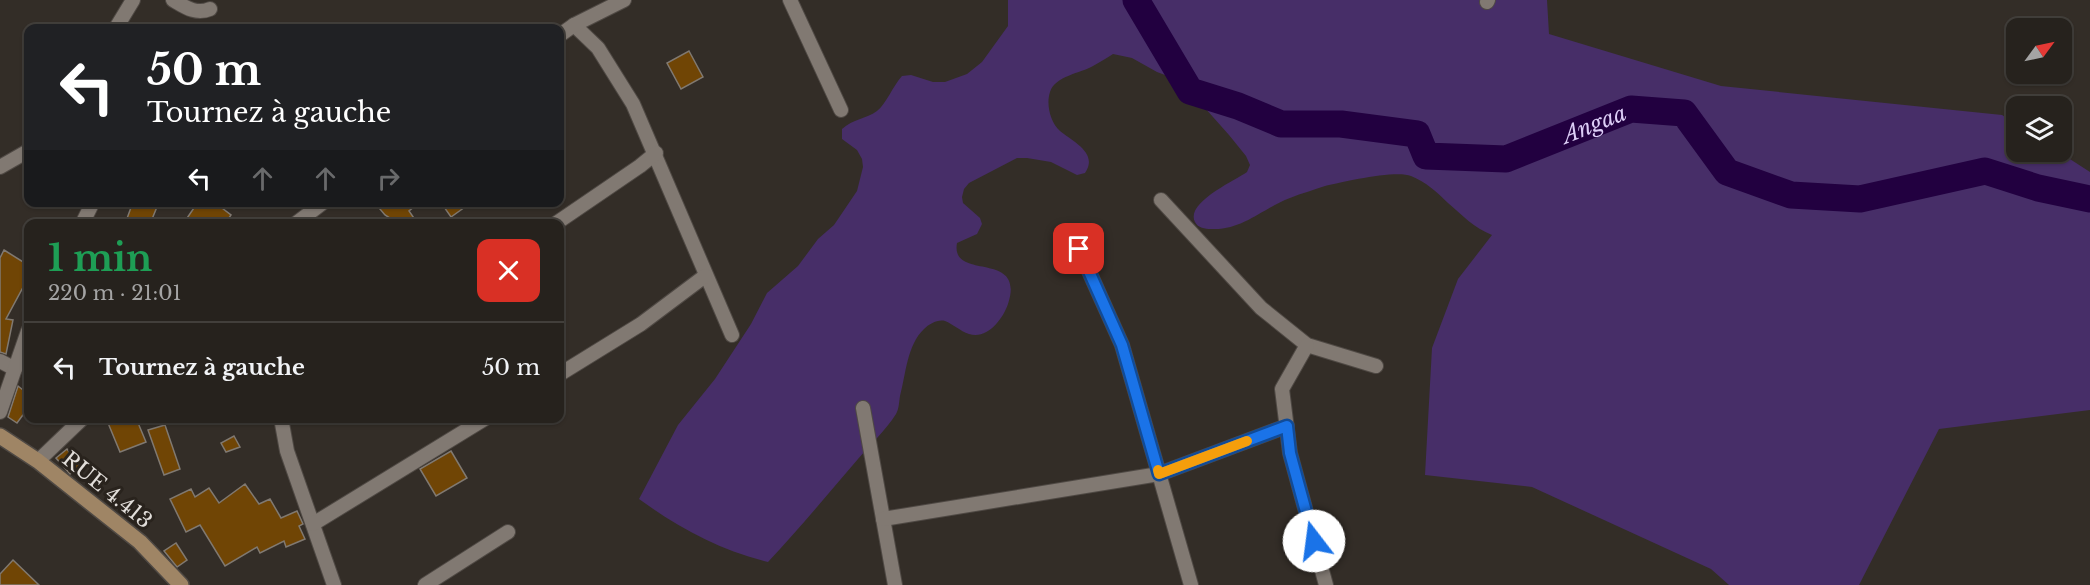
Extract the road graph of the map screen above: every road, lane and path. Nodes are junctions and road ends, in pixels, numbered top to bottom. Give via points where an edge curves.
1 (133, 0) edge
2 (172, 0) edge
3 (624, 0) edge
4 (790, 0) edge
5 (210, 9) dead end
6 (118, 24) edge
7 (574, 25) junction
8 (564, 32) edge
9 (842, 110) dead end
10 (656, 153) junction
11 (24, 154) edge
12 (0, 167) edge
13 (1161, 200) dead end
14 (317, 207) edge
15 (302, 219) edge
16 (562, 219) edge
17 (1079, 249) dead end
18 (705, 276) junction
19 (732, 334) dead end
20 (24, 343) edge
21 (1307, 345) junction
22 (0, 361) edge
23 (1376, 366) dead end
24 (15, 369) junction
25 (564, 372) edge
26 (864, 408) dead end
27 (0, 412) edge
28 (78, 423) edge
29 (281, 423) edge
30 (478, 423) edge
31 (1287, 426) junction
32 (0, 436) edge
33 (38, 461) junction
34 (1159, 474) junction
35 (883, 519) junction
36 (313, 524) junction
37 (508, 532) dead end
38 (181, 585) edge
39 (334, 585) edge
40 (425, 585) edge
41 (895, 585) edge
42 (1191, 585) edge
43 (1326, 585) edge

1 - 6 street
2 - 5 street via 195,11
3 - 7 street
4 - 9 street
7 - 8 street
7 - 10 street via 598,48 633,104
10 - 16 street
10 - 18 street
11 - 12 street
13 - 21 street via 1261,308
14 - 15 street
17 - 34 street via 1122,345
18 - 19 street
18 - 25 street via 641,324
20 - 24 street
21 - 23 street
21 - 31 street via 1282,389
22 - 24 street
24 - 27 street
26 - 35 street
28 - 33 street
29 - 36 street
30 - 36 street
31 - 34 street
31 - 43 street via 1290,453
32 - 33 street, RUE 4.413
33 - 38 street, RUE 4.413 via 140,542
34 - 35 street
34 - 42 street
35 - 41 street
36 - 39 street
37 - 40 street

